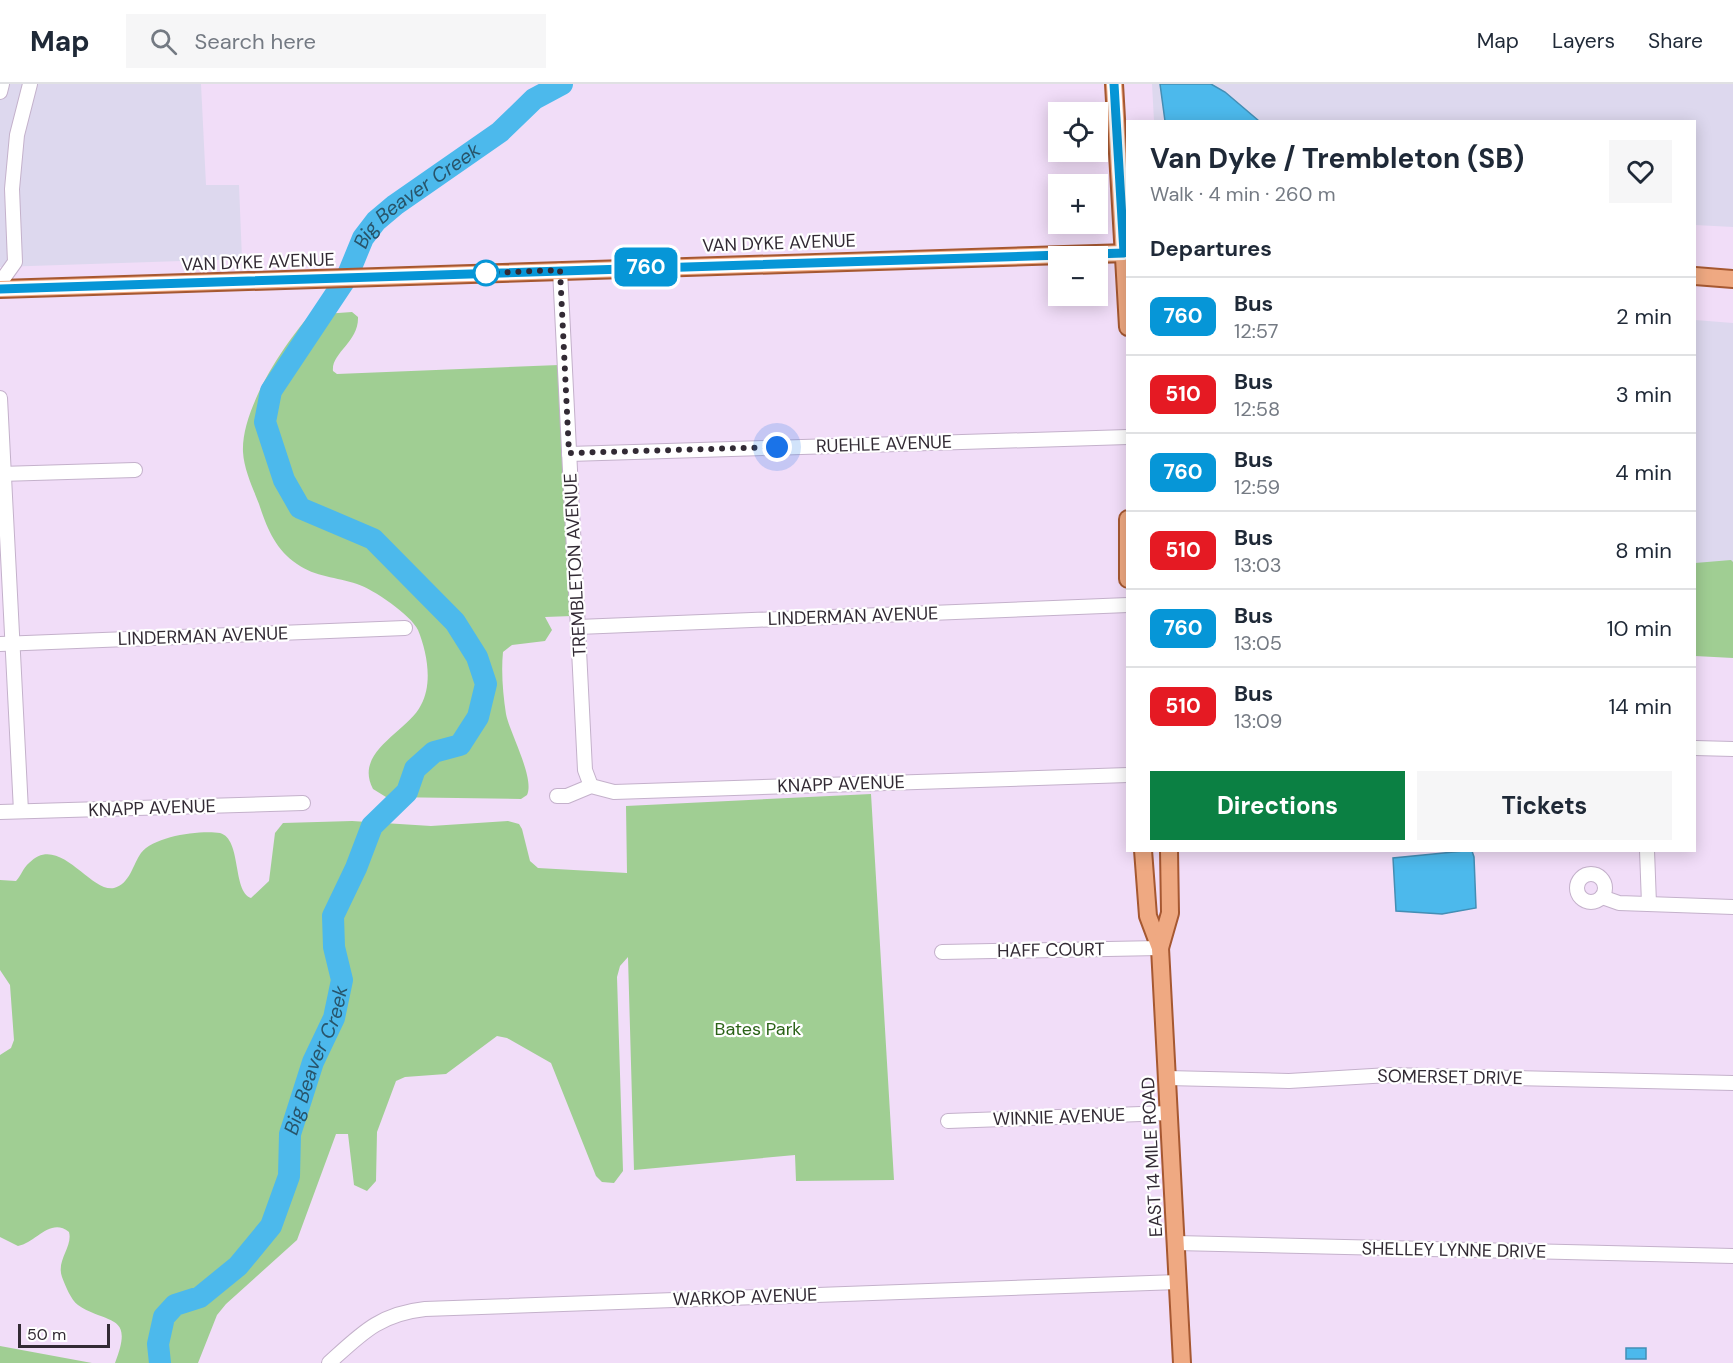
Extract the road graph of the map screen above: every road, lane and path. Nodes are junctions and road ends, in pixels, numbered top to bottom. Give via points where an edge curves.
1 (2, 84) edge
2 (30, 84) edge
3 (1114, 84) edge
4 (0, 92) edge
5 (7, 174) edge
6 (1126, 253) edge
7 (560, 270) junction
8 (1696, 276) edge
9 (1733, 279) edge
10 (0, 283) edge
11 (0, 289) edge
12 (0, 398) edge
13 (1126, 436) edge
14 (569, 453) junction
15 (135, 470) dead end
16 (1, 474) edge
17 (1126, 605) edge
18 (578, 627) junction
19 (405, 628) dead end
20 (7, 644) edge
21 (1696, 748) edge
22 (1733, 749) edge
23 (1126, 775) edge
24 (591, 786) junction
25 (557, 796) dead end
26 (303, 803) dead end
27 (21, 811) junction
28 (0, 812) edge
29 (1143, 852) edge
30 (1169, 852) edge
31 (1647, 852) edge
32 (1602, 897) dead end
33 (1649, 904) junction
34 (1733, 907) edge
35 (1160, 948) junction
36 (942, 952) dead end
37 (1167, 1078) junction
38 (1733, 1083) edge
39 (1169, 1113) junction
40 (948, 1121) dead end
41 (1176, 1243) junction
42 (1733, 1256) edge
43 (1178, 1282) junction
44 (329, 1363) edge
45 (1182, 1363) edge

1 - 4 street
2 - 5 street
3 - 6 main road
5 - 10 street via 15,261
6 - 7 main road, VAN DYKE AVENUE
7 - 11 main road, VAN DYKE AVENUE
7 - 14 street, TREMBLETON AVENUE
8 - 9 main road
12 - 16 street
13 - 14 street, RUEHLE AVENUE
14 - 18 street, TREMBLETON AVENUE
15 - 16 street
16 - 20 street
17 - 18 street, LINDERMAN AVENUE
18 - 24 street, TREMBLETON AVENUE via 585,770
19 - 20 street, LINDERMAN AVENUE
20 - 27 street
21 - 22 street
23 - 24 street, KNAPP AVENUE via 614,792
24 - 25 street
26 - 27 street, KNAPP AVENUE
27 - 28 street, KNAPP AVENUE
29 - 35 main road, EAST 14 MILE ROAD via 1149,916
30 - 35 main road, EAST 14 MILE ROAD via 1170,913
31 - 33 street
32 - 33 street via 1619,903
33 - 34 street
35 - 36 street, HAFF COURT
35 - 37 main road, EAST 14 MILE ROAD
37 - 38 street, SOMERSET DRIVE via 1289,1080 1389,1075
37 - 39 main road, EAST 14 MILE ROAD
39 - 40 street, WINNIE AVENUE
39 - 41 main road, EAST 14 MILE ROAD
41 - 42 street, SHELLEY LYNNE DRIVE
41 - 43 main road, EAST 14 MILE ROAD
43 - 44 street, WARKOP AVENUE via 425,1309 397,1313 371,1326
43 - 45 main road, EAST 14 MILE ROAD

